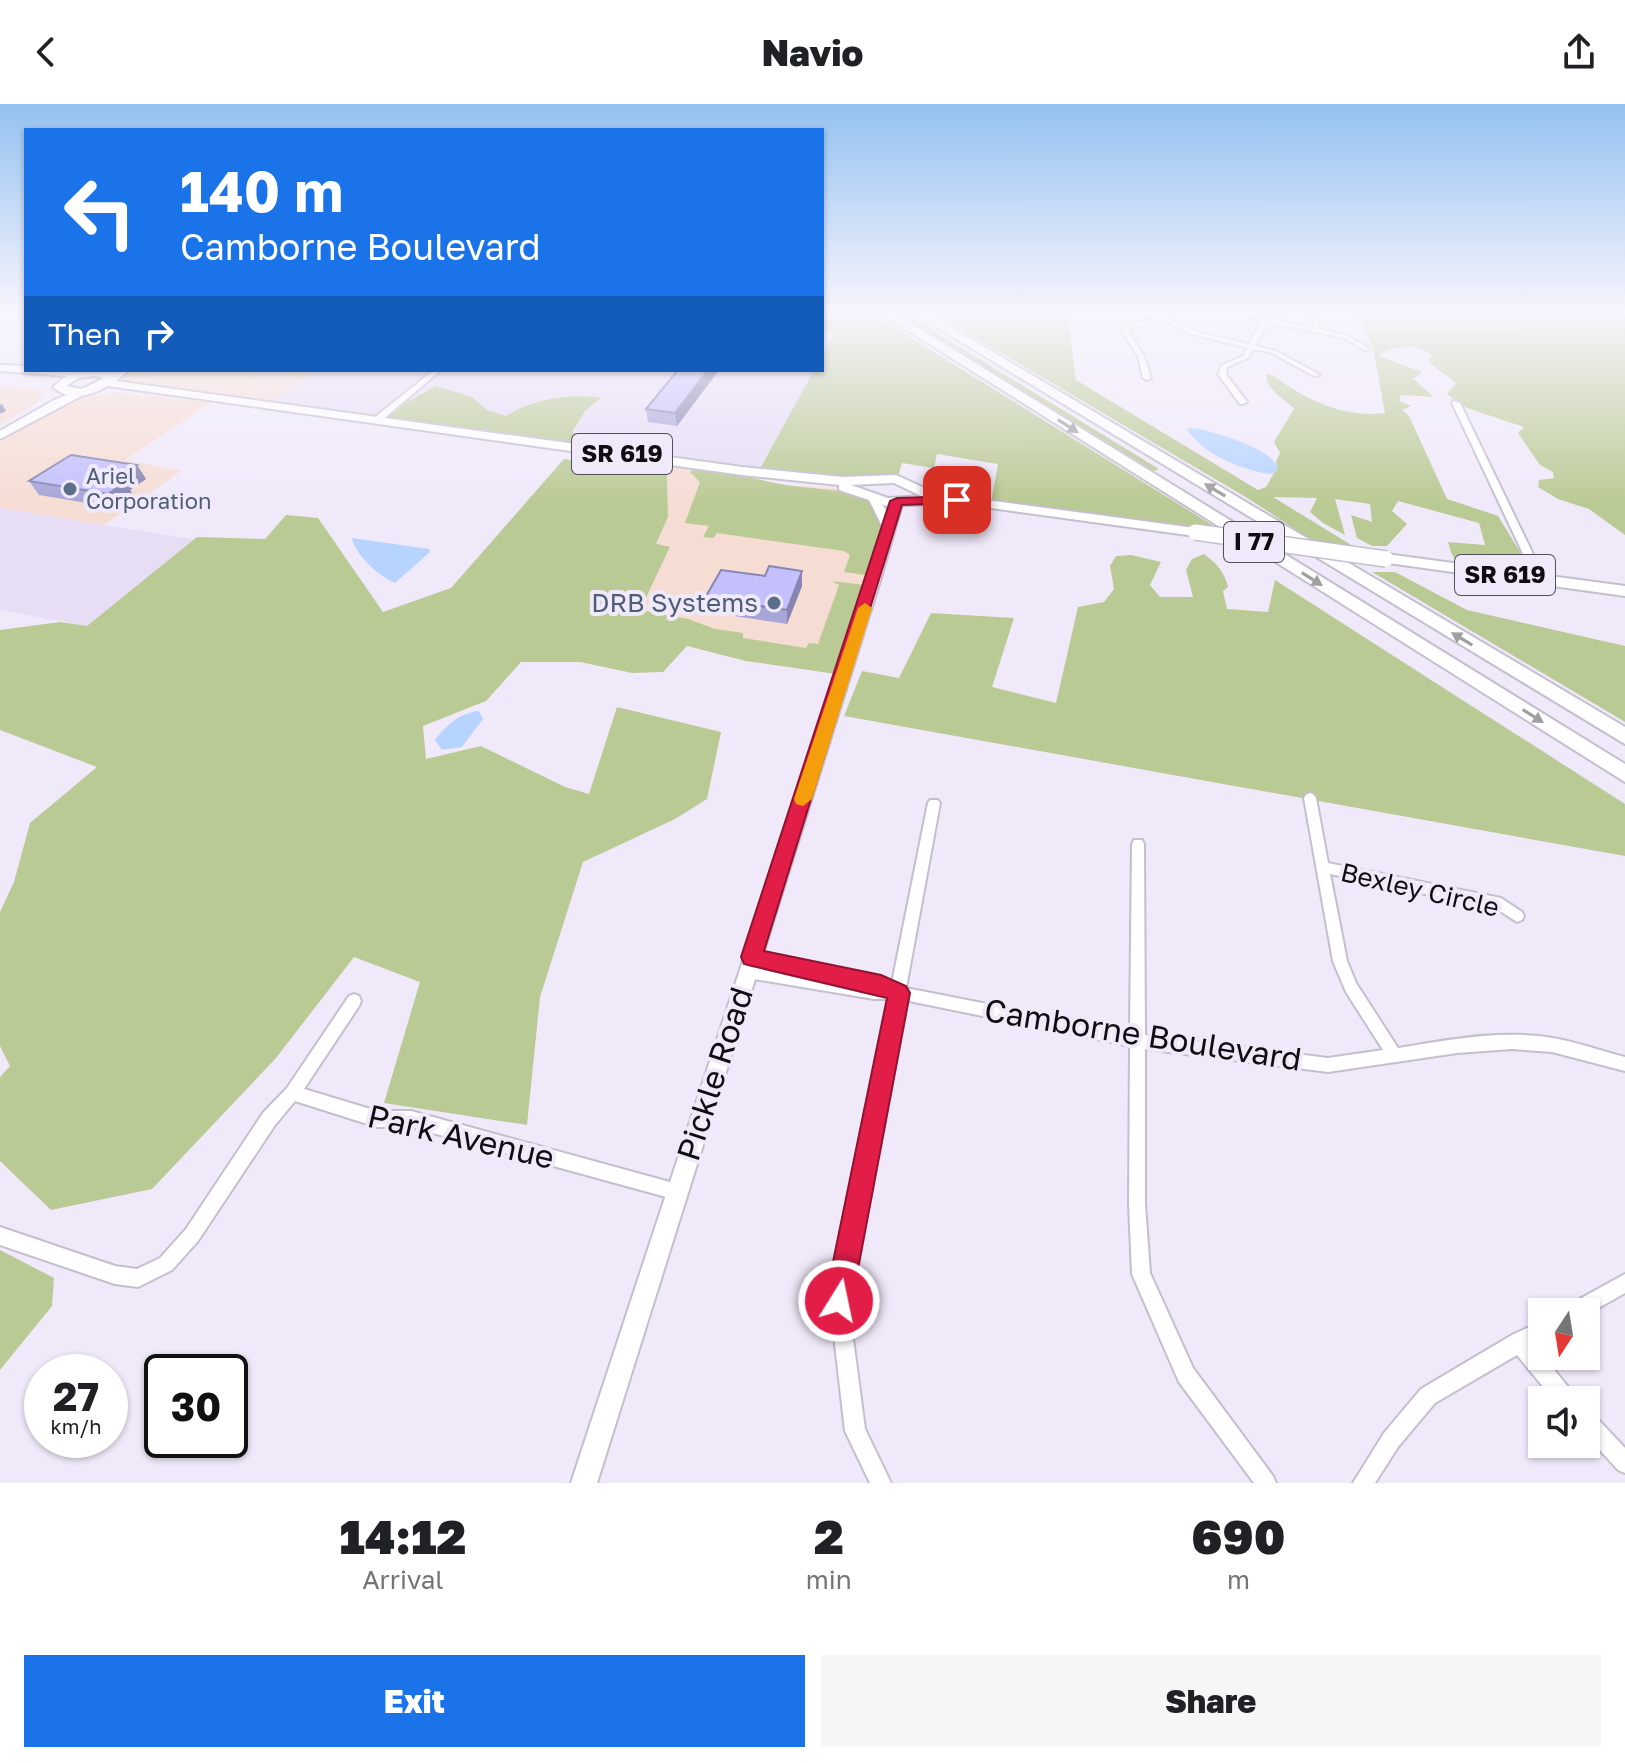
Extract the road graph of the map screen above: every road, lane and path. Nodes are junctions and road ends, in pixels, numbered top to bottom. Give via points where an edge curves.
1 (42, 375) edge
2 (79, 375) edge
3 (431, 375) edge
4 (986, 375) edge
5 (1023, 375) edge
6 (1223, 375) edge
7 (115, 376) edge
8 (60, 385) junction
9 (149, 390) junction
10 (85, 391) junction
11 (1243, 402) dead end
12 (1456, 403) dead end
13 (377, 420) junction
14 (5, 434) edge
15 (742, 471) junction
16 (881, 479) junction
17 (911, 487) junction
18 (872, 496) junction
19 (957, 500) junction
20 (899, 501) junction
21 (889, 528) junction
22 (1540, 579) junction
23 (1625, 591) edge
24 (1625, 737) edge
25 (1625, 774) edge
26 (1310, 798) dead end
27 (934, 803) dead end
28 (1138, 844) dead end
29 (1323, 867) junction
30 (1517, 916) dead end
31 (750, 964) junction
32 (899, 993) junction
33 (354, 1001) dead end
34 (1138, 1041) junction
35 (1395, 1056) junction
36 (1625, 1064) edge
37 (292, 1093) junction
38 (677, 1192) junction
39 (0, 1236) edge
40 (1625, 1283) edge
41 (1598, 1298) edge
42 (1528, 1337) edge
43 (1519, 1342) junction
44 (1555, 1386) edge
45 (1600, 1436) edge
46 (1625, 1463) edge
47 (584, 1483) edge
48 (881, 1483) edge
49 (1266, 1483) edge
50 (1363, 1483) edge

1 - 8 main road
2 - 8 main road
3 - 13 street
4 -> 25 highway, I 77
24 -> 5 highway, I 77
6 - 11 street
7 - 9 main road, SR 619
7 - 10 main road
8 - 10 main road via 68,392
8 - 14 main road
9 - 10 main road, SR 619
9 - 13 main road, SR 619
10 - 14 main road
12 - 22 street
13 - 15 main road, SR 619
15 - 16 main road via 843,481
15 - 18 main road via 787,483 849,487
16 - 17 main road
16 - 18 main road via 868,487
17 - 19 main road
17 - 20 main road via 910,495
18 - 20 main road
18 - 21 street
19 - 20 main road
19 - 22 main road, SR 619, bridge
20 - 21 street, Pickle Road
21 - 31 street, Pickle Road
22 - 23 main road, SR 619
26 - 29 street
27 - 32 street
28 - 34 street
29 - 30 street, Bexley Circle via 1501,904
29 - 35 street via 1340,961
31 - 32 street, Camborne Boulevard via 874,993
31 - 38 street, Pickle Road
32 - 34 street, Camborne Boulevard
32 - 48 street via 839,1301 855,1431
33 - 37 street
34 - 35 street, Camborne Boulevard via 1328,1065
34 - 49 street via 1141,1274 1186,1375
35 - 36 street, Camborne Boulevard via 1512,1042 1552,1045
37 - 38 street, Park Avenue via 377,1119 411,1119
37 - 39 street via 192,1235 166,1264 138,1278
38 - 47 street, Pickle Road
40 - 41 street
42 - 43 street
43 - 44 street
43 - 50 street via 1428,1396
45 - 46 street

